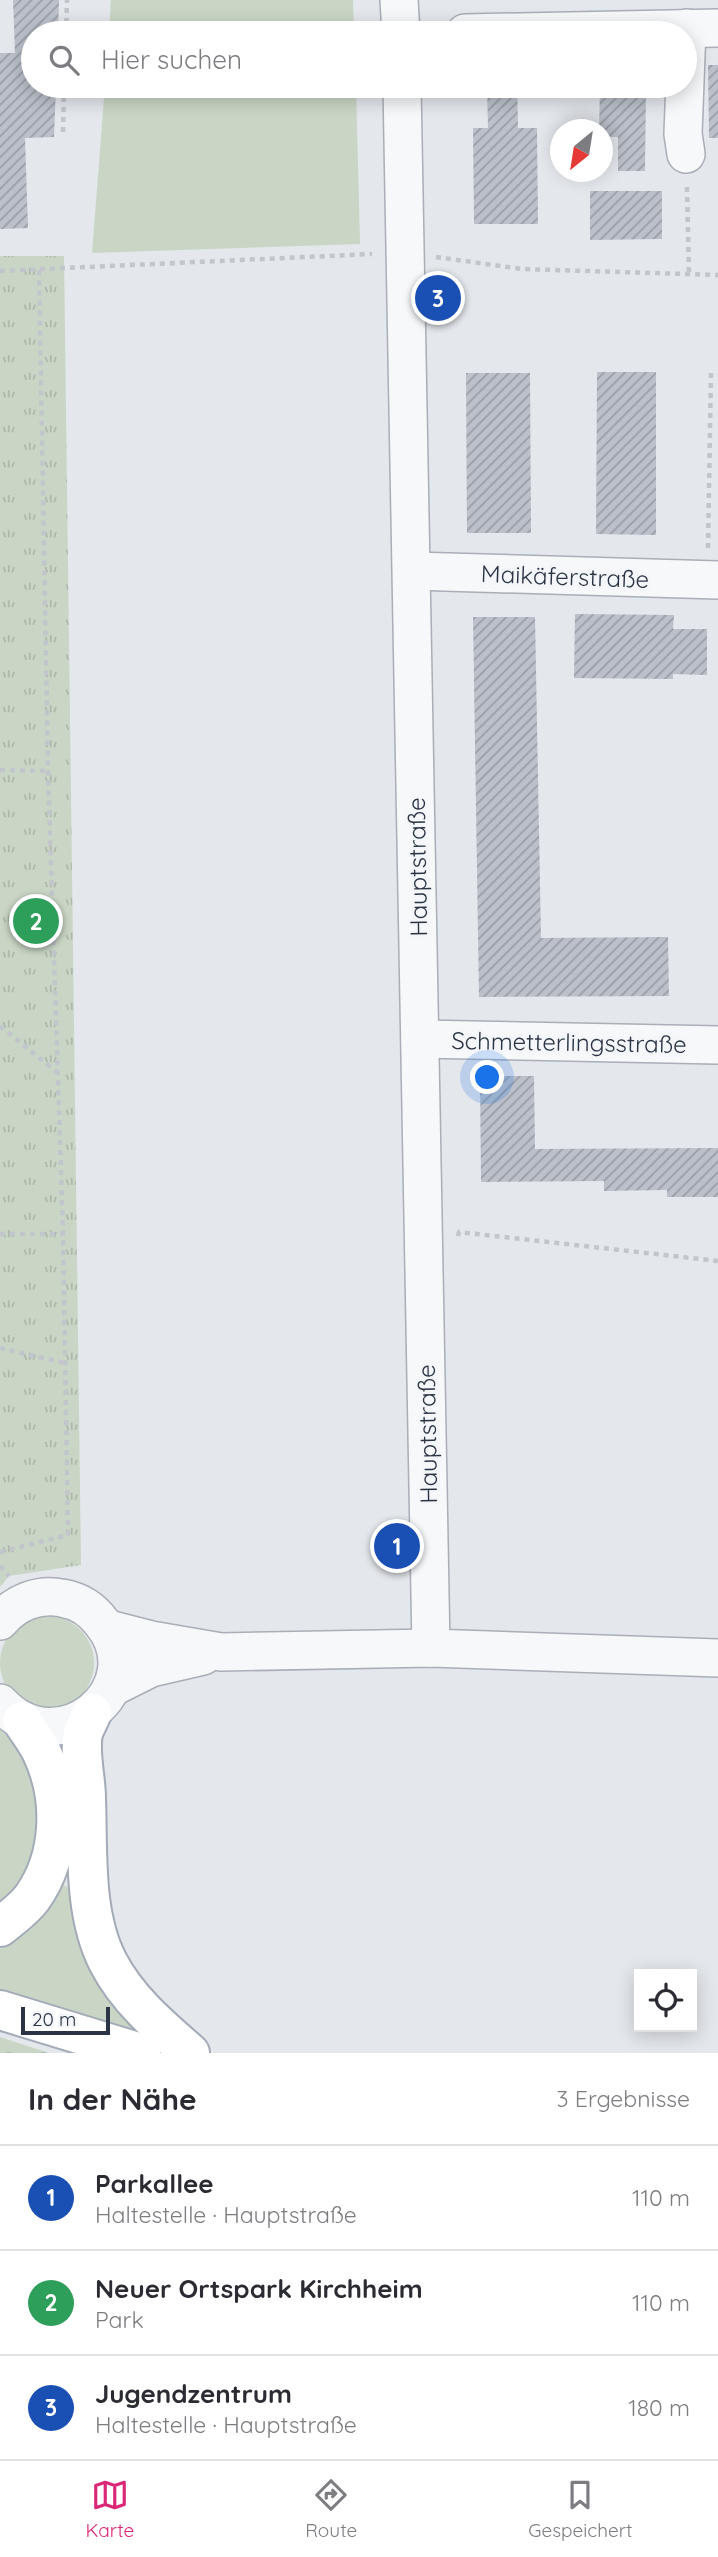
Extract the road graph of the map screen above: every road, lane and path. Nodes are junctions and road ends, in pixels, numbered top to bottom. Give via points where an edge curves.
1 (67, 0) edge
2 (399, 0) edge
3 (562, 15) edge
4 (66, 21) edge
5 (400, 21) edge
6 (530, 21) edge
7 (627, 21) edge
8 (703, 28) edge
9 (697, 60) edge
10 (64, 98) edge
11 (402, 98) edge
12 (690, 98) edge
13 (63, 132) dead end
14 (686, 154) joint
15 (405, 252) junction
16 (39, 269) junction
17 (0, 271) edge
18 (689, 274) junction
19 (718, 275) edge
20 (711, 372) dead end
21 (412, 571) junction
22 (713, 580) edge
23 (0, 770) edge
24 (48, 771) junction
25 (0, 1027) edge
26 (420, 1039) junction
27 (718, 1045) edge
28 (58, 1073) junction
29 (0, 1234) edge
30 (63, 1234) junction
31 (458, 1245) dead end
32 (718, 1261) edge
33 (0, 1348) edge
34 (65, 1363) junction
35 (0, 1552) edge
36 (0, 1621) edge
37 (107, 1629) junction
38 (431, 1648) junction
39 (221, 1652) junction
40 (718, 1658) edge
41 (102, 1701) junction
42 (6, 1708) edge
43 (0, 1927) edge
44 (0, 2010) edge
45 (141, 2053) edge
46 (190, 2053) edge

1 - 4 path
2 - 5 street
3 - 6 street
3 - 7 street
8 - 9 street
10 - 13 path
11 - 15 street, Hauptstraße
12 - 14 street via 683,134
14 - 18 path
15 - 16 path
15 - 18 path via 522,269
15 - 21 street, Hauptstraße
16 - 17 path
16 - 24 path
18 - 19 path
20 - 22 path
21 - 22 street, Maikäferstraße
21 - 26 street, Hauptstraße
23 - 24 path
24 - 28 path
25 - 28 path
26 - 27 street, Schmetterlingsstraße
26 - 38 street, Hauptstraße
28 - 30 path
29 - 30 path
30 - 34 path
31 - 32 path via 459,1232
33 - 34 path
34 - 35 path via 68,1535
36 - 37 street via 30,1600 60,1597 87,1608
37 - 39 street
37 - 41 street via 116,1673
38 - 39 street
38 - 40 street
39 - 41 street via 137,1673
41 - 42 street via 70,1725 58,1728 34,1725
41 - 46 main road via 83,1734 87,1855 97,1928 107,1959 128,1992
42 - 43 main road via 42,1753 58,1819 54,1849 32,1897
44 - 45 main road

